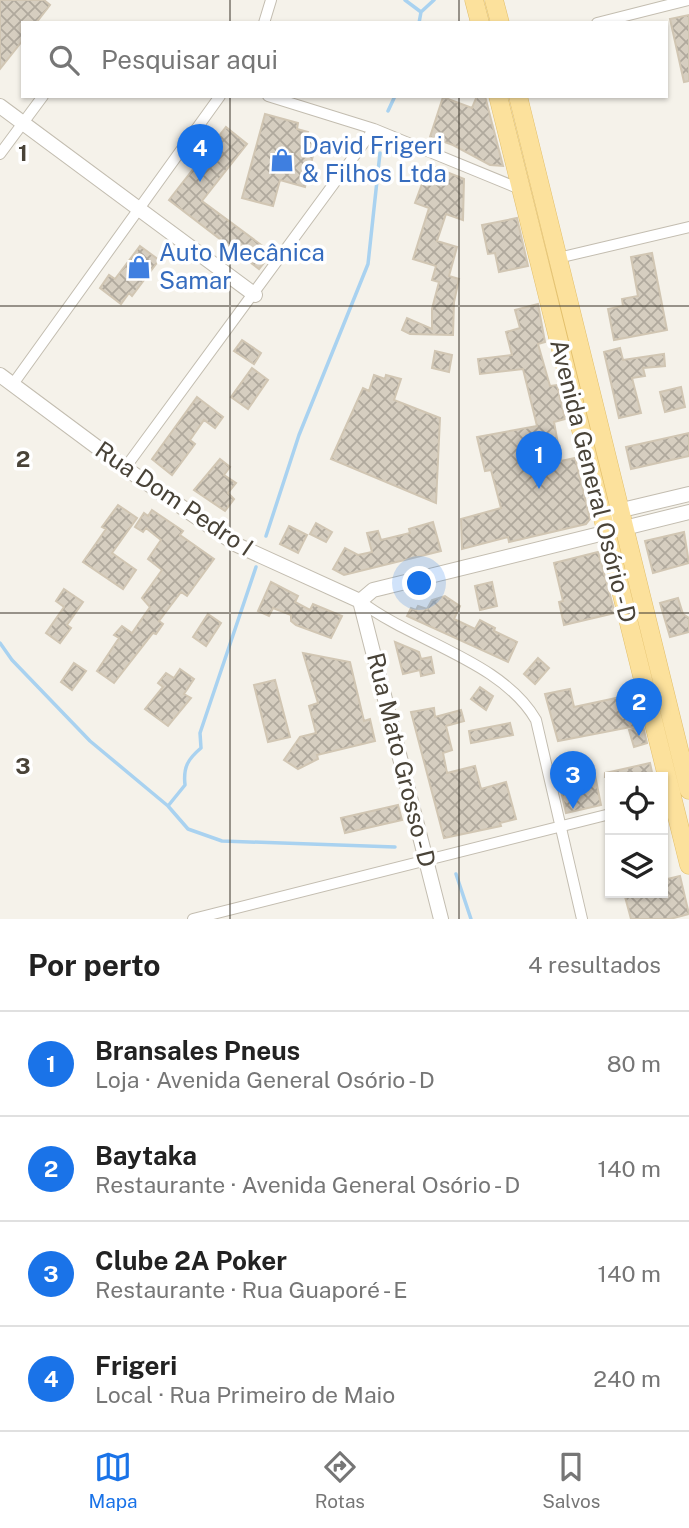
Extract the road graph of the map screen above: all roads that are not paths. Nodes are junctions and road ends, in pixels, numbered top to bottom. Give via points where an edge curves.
1 (271, 0) edge
2 (474, 0) edge
3 (494, 0) edge
4 (688, 0) edge
5 (265, 21) edge
6 (479, 21) edge
7 (499, 21) edge
8 (605, 21) edge
9 (42, 98) edge
10 (219, 98) edge
11 (274, 98) edge
12 (498, 98) edge
13 (518, 98) edge
14 (0, 106) edge
15 (23, 123) junction
16 (374, 130) junction
17 (0, 154) edge
18 (521, 191) junction
19 (542, 195) junction
20 (139, 209) junction
21 (689, 227) edge
22 (558, 258) junction
23 (255, 295) junction
24 (0, 375) edge
25 (13, 384) junction
26 (125, 468) junction
27 (689, 494) edge
28 (689, 512) edge
29 (624, 519) junction
30 (606, 533) junction
31 (360, 601) junction
32 (680, 789) edge
33 (605, 815) edge
34 (561, 827) junction
35 (426, 860) junction
36 (689, 865) edge
37 (208, 917) edge
38 (192, 919) edge
39 (441, 919) edge
40 (582, 919) edge

1 - 5 street
2 - 6 main road
3 - 7 main road
4 - 8 street
9 - 15 street
10 - 20 street
11 - 16 street
12 - 18 main road, Avenida General Osório - D
13 - 19 main road, Avenida General Osório - D
14 - 15 street
15 - 17 street
15 - 20 street
16 - 18 street
16 - 23 street
18 - 19 street
18 - 30 main road, Avenida General Osório - D
19 - 22 main road, Avenida General Osório - D
20 - 23 street
20 - 25 street
21 - 22 street
22 - 29 main road, Avenida General Osório - D
23 - 26 street
24 - 25 street, Rua Dom Pedro I
25 - 26 street, Rua Dom Pedro I
26 - 31 street, Rua Dom Pedro I via 237,545
27 - 29 street
28 - 29 street
29 - 30 street
29 - 32 main road, Avenida General Osório - D
30 - 31 street via 373,590
30 - 32 main road, Avenida General Osório - D
31 - 34 street via 500,681 526,703 536,720
31 - 35 street, Rua Mato Grosso - D
32 - 36 main road, Avenida General Osório - D
33 - 34 street
34 - 35 street
34 - 40 street
35 - 37 street
35 - 39 street, Rua Mato Grosso - D
37 - 38 street

